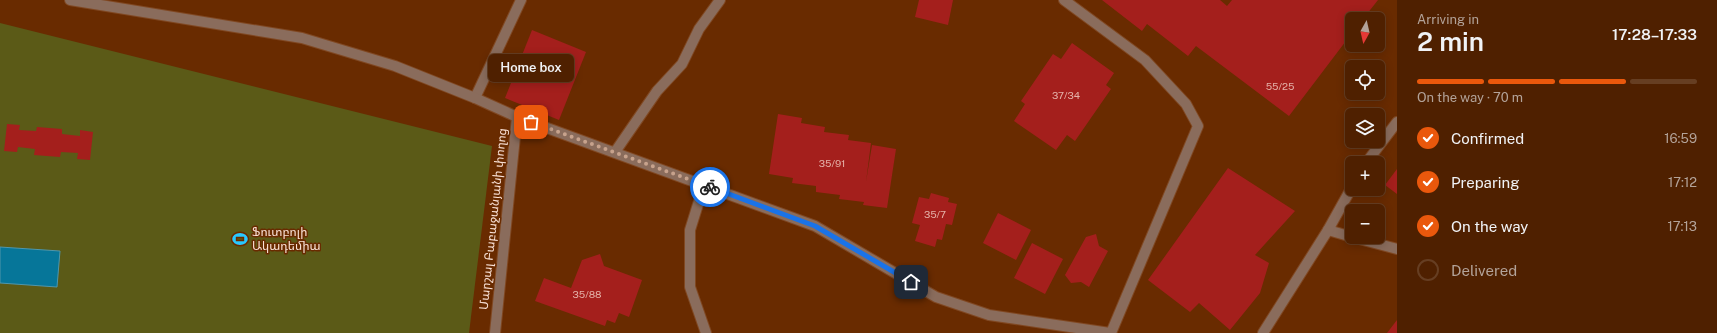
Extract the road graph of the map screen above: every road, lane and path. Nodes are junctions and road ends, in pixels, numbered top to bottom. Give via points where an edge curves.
1 (70, 0) edge
2 (521, 0) edge
3 (720, 0) edge
4 (1064, 0) edge
5 (475, 98) junction
6 (517, 117) junction
7 (1397, 122) edge
8 (615, 152) junction
9 (1371, 156) edge
10 (704, 185) junction
11 (1347, 196) edge
12 (1328, 230) junction
13 (1345, 235) edge
14 (1378, 244) edge
15 (1397, 249) edge
16 (495, 333) edge
17 (706, 333) edge
18 (1110, 333) edge
19 (1263, 333) edge

1 - 5 street, Մարշալ Բաբաջանյանի փողոց via 302,38 395,66
2 - 5 street
3 - 8 street via 699,29 682,64 657,91
4 - 18 street via 1145,60 1186,104 1198,126
5 - 6 street, Մարշալ Բաբաջանյանի փողոց
6 - 8 street
6 - 16 street, Մարշալ Բաբաջանյանի փողոց
7 - 9 street
8 - 10 street
10 - 17 street via 690,230 690,287
10 - 18 street via 815,226 936,297 988,315
11 - 12 street
12 - 13 street
12 - 19 street
14 - 15 street

